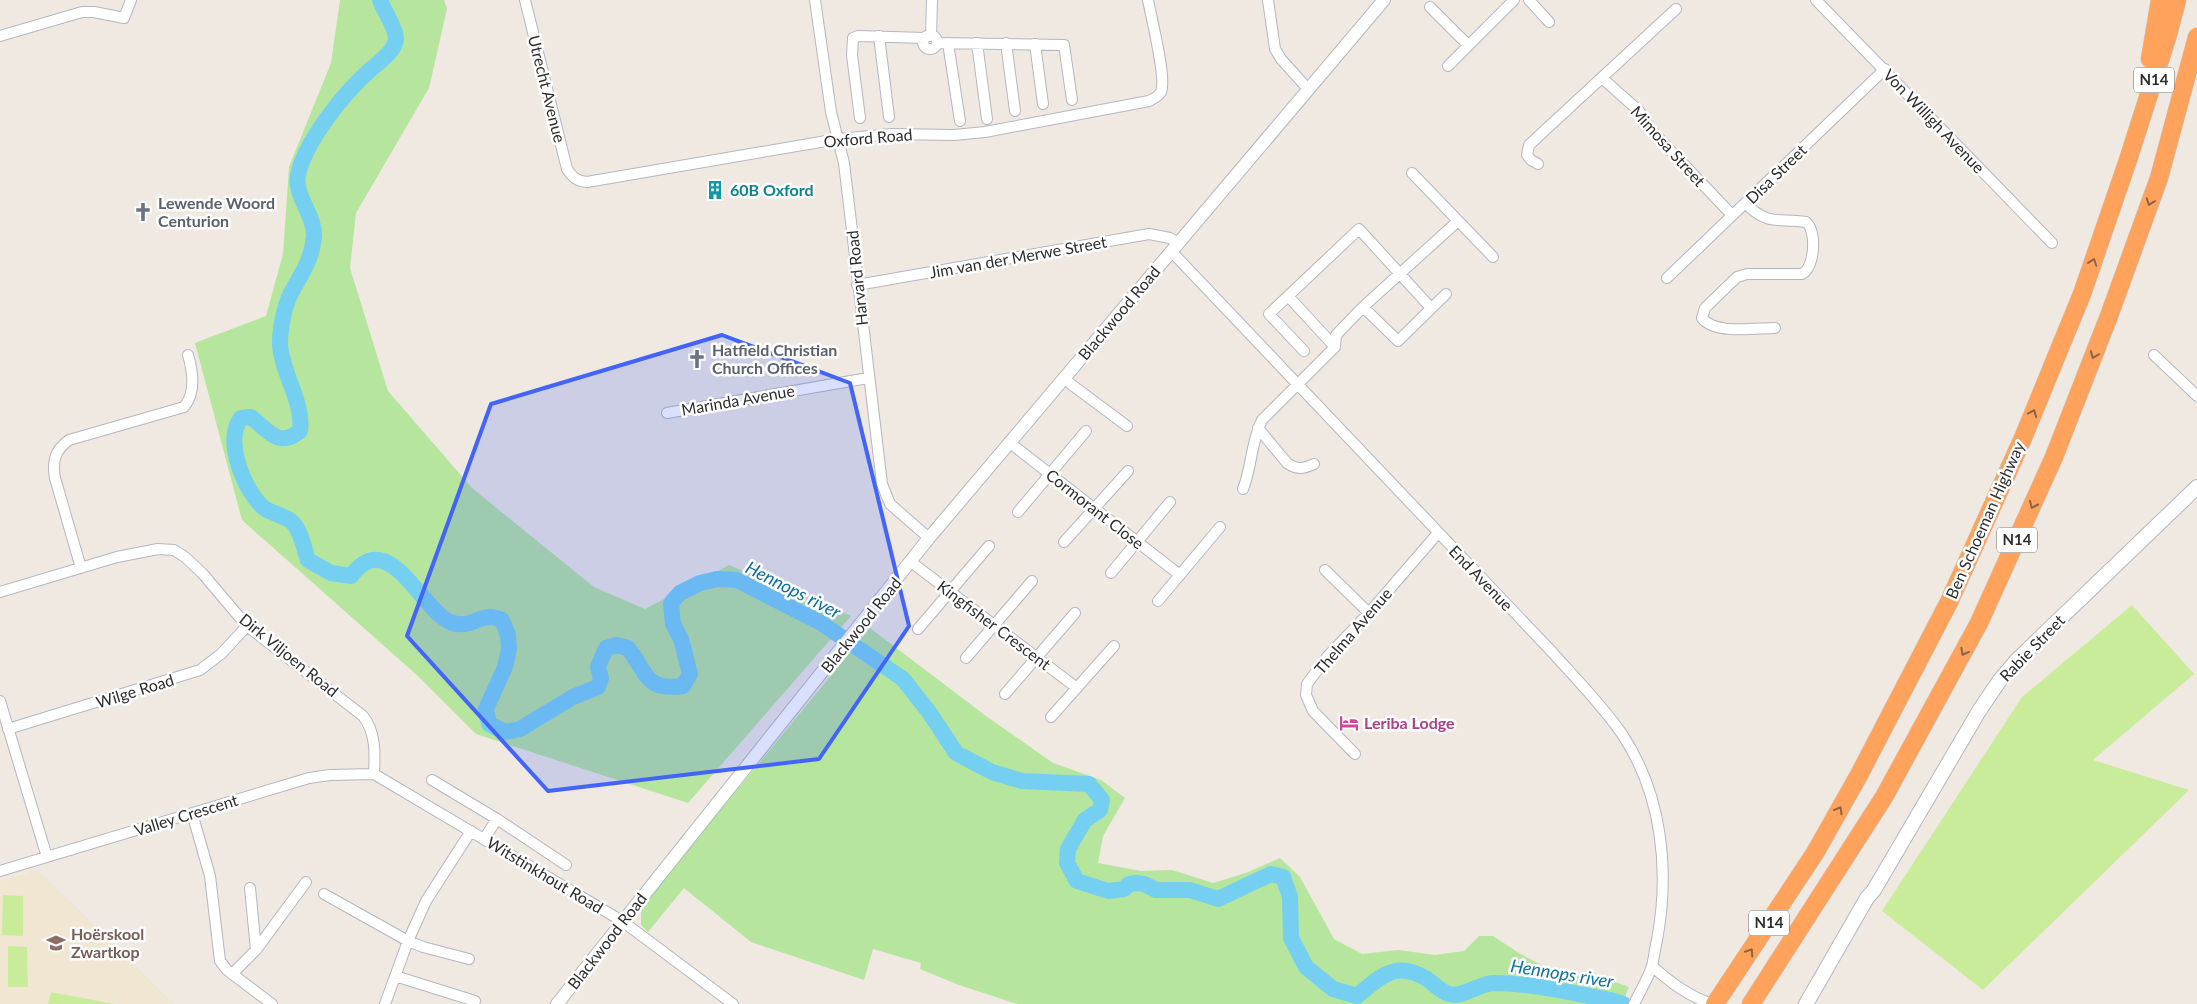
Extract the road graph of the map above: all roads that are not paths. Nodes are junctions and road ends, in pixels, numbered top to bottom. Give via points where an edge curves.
1 (131, 0) edge
2 (525, 0) edge
3 (815, 0) edge
4 (932, 0) edge
5 (1148, 0) edge
6 (1268, 0) edge
7 (1384, 0) edge
8 (1514, 0) edge
9 (1529, 0) edge
10 (1816, 0) edge
11 (2160, 0) edge
12 (2177, 0) edge
13 (1430, 7) dead end
14 (1676, 9) dead end
15 (1549, 22) dead end
16 (0, 36) edge
17 (879, 36) junction
18 (2197, 37) edge
19 (935, 40) junction
20 (977, 43) junction
21 (1006, 43) junction
22 (1035, 44) junction
23 (1468, 44) junction
24 (2197, 55) edge
25 (1448, 66) dead end
26 (1885, 69) junction
27 (1602, 78) junction
28 (1308, 89) junction
29 (1072, 100) dead end
30 (1043, 104) dead end
31 (1015, 111) dead end
32 (889, 117) dead end
33 (860, 118) dead end
34 (987, 119) dead end
35 (960, 121) dead end
36 (838, 139) junction
37 (2128, 160) junction
38 (1538, 164) dead end
39 (1412, 173) dead end
40 (572, 177) joint
41 (2159, 178) junction
42 (1745, 203) junction
43 (1732, 215) junction
44 (1458, 221) junction
45 (2052, 243) dead end
46 (1174, 247) junction
47 (1493, 257) dead end
48 (1400, 274) junction
49 (1667, 278) dead end
50 (857, 285) junction
51 (1446, 294) dead end
52 (1288, 296) junction
53 (1363, 308) junction
54 (1432, 308) junction
55 (1775, 328) dead end
56 (1335, 347) junction
57 (1304, 351) dead end
58 (188, 355) dead end
59 (2154, 355) dead end
60 (868, 378) junction
61 (1064, 379) junction
62 (1296, 385) junction
63 (2197, 396) edge
64 (667, 413) dead end
65 (1127, 426) dead end
66 (1258, 428) junction
67 (1086, 432) dead end
68 (1010, 443) junction
69 (1314, 464) dead end
70 (1128, 471) dead end
71 (1050, 474) junction
72 (2197, 487) edge
73 (1243, 489) dead end
74 (1170, 502) dead end
75 (1093, 508) junction
76 (1018, 512) dead end
77 (1220, 527) dead end
78 (1438, 533) junction
79 (929, 538) junction
80 (1137, 541) junction
81 (1064, 542) dead end
82 (989, 546) dead end
83 (910, 562) junction
84 (80, 568) junction
85 (1325, 570) dead end
86 (1111, 573) dead end
87 (1180, 575) junction
88 (1032, 581) dead end
89 (0, 592) edge
90 (950, 592) junction
91 (1158, 601) dead end
92 (1075, 613) dead end
93 (1369, 614) junction
94 (247, 626) junction
95 (993, 626) junction
96 (918, 629) dead end
97 (1114, 646) dead end
98 (1035, 657) junction
99 (966, 658) dead end
100 (1077, 688) junction
101 (1006, 694) dead end
102 (0, 701) edge
103 (1051, 717) dead end
104 (8, 729) junction
105 (1355, 754) dead end
106 (374, 774) junction
107 (432, 780) dead end
108 (192, 813) junction
109 (497, 819) junction
110 (471, 831) junction
111 (484, 839) junction
112 (47, 857) junction
113 (566, 865) dead end
114 (0, 871) edge
115 (306, 882) dead end
116 (250, 888) dead end
117 (324, 894) dead end
118 (622, 921) junction
119 (408, 941) junction
120 (256, 950) junction
121 (469, 959) dead end
122 (1652, 966) junction
123 (232, 974) junction
124 (395, 976) junction
125 (1815, 998) edge
126 (1717, 1000) edge
127 (475, 1001) dead end
128 (272, 1004) edge
129 (385, 1004) edge
130 (557, 1004) edge
131 (733, 1004) edge
132 (1634, 1004) edge
133 (1751, 1004) edge
134 (1802, 1004) edge
135 (1806, 1004) edge

1 - 16 street via 124,18 82,12
2 - 40 street, Utrecht Avenue via 567,169
3 - 36 street, Harvard Road
4 - 19 street
5 - 36 street, Oxford Road via 1159,57 1161,91 1156,97 1137,104 985,132
6 - 28 street via 1275,49
7 - 28 street
8 - 23 street
9 - 15 street
10 - 26 street, Von Willigh Avenue
11 - 37 highway
12 - 37 highway, Ben Schoeman Highway / N14
13 - 23 street
14 - 27 street
17 - 19 street
17 - 32 street
17 - 33 street via 858,36 851,40
18 - 41 highway, N14
19 - 20 street
19 - 35 street
20 - 21 street
20 - 34 street
21 - 22 street
21 - 31 street
22 - 29 street via 1062,44 1066,48
22 - 30 street
23 - 25 street
24 - 41 highway
26 - 42 street, Disa Street
26 - 45 street, Von Willigh Avenue
27 - 38 street via 1529,145 1527,155
27 - 43 street, Mimosa Street via 1639,111 1651,130
28 - 46 street
36 - 40 street, Oxford Road via 599,181 579,181
36 - 50 street, Harvard Road via 844,163
126 -> 37 highway, Ben Schoeman Highway / N14 via 1815,853 1949,602 2082,294
39 - 44 street
41 -> 133 highway, N14 via 2110,316 2054,457 1979,623 1884,797
42 - 43 street, Disa Street
42 - 55 street via 1766,219 1806,222 1812,235 1811,265 1802,274 1747,274 1737,277 1705,308 1702,318 1710,325 1724,329
43 - 49 street, Disa Street
44 - 47 street
44 - 48 street
46 - 50 street, Jim van der Merwe Street via 1170,238 1149,234
46 - 61 street, Blackwood Road
46 - 62 street, End Avenue
48 - 52 street via 1359,229
48 - 53 street
48 - 54 street
50 - 60 street, Harvard Road
51 - 54 street
52 - 56 street
52 - 57 street via 1269,314
53 - 54 street via 1398,341
53 - 56 street via 1336,336
56 - 62 street
58 - 84 street via 192,389 184,407 69,440 57,451 53,467 55,478
59 - 63 street
60 - 64 street, Marinda Avenue
60 - 79 street, Harvard Road via 885,495 896,510
61 - 65 street
61 - 68 street, Blackwood Road
62 - 66 street
62 - 78 street, End Avenue
66 - 69 street via 1287,463 1298,468
66 - 73 street via 1249,476
67 - 71 street
68 - 71 street, Cormorant Close
68 - 79 street, Blackwood Road
70 - 75 street
71 - 75 street, Cormorant Close
71 - 76 street
72 - 125 main road, Rabie Street via 2000,680 1867,898
74 - 80 street
75 - 80 street, Cormorant Close
75 - 81 street
77 - 87 street
78 - 93 street, Thelma Avenue
78 - 122 street, End Avenue via 1605,711 1639,764 1657,819 1662,849 1660,923
79 - 83 street, Blackwood Road
80 - 86 street
80 - 87 street, Cormorant Close
82 - 90 street
83 - 90 street, Kingfisher Crescent
83 - 118 street, Blackwood Road
84 - 89 street, Dirk Viljoen Road
84 - 94 street, Dirk Viljoen Road via 152,550 174,550 203,574
85 - 93 street
87 - 91 street
88 - 95 street
90 - 95 street, Kingfisher Crescent
90 - 96 street
92 - 98 street
93 - 105 street, Thelma Avenue via 1327,657 1306,689 1313,711
94 - 104 street, Wilge Road via 221,654 200,670
94 - 106 street, Dirk Viljoen Road via 363,716 372,732
95 - 98 street, Kingfisher Crescent
95 - 99 street
97 - 100 street
98 - 100 street, Kingfisher Crescent
98 - 101 street
100 - 103 street
102 - 104 street
104 - 112 street
106 - 108 street, Valley Crescent via 309,778
106 - 110 street, Witstinkhout Road
107 - 109 street
108 - 112 street, Valley Crescent
108 - 123 street via 210,876 220,961
109 - 111 street
109 - 113 street
110 - 111 street, Witstinkhout Road
110 - 119 street via 426,901
111 - 118 street, Witstinkhout Road
112 - 114 street, Valley Crescent
115 - 120 street
116 - 120 street
117 - 119 street
118 - 130 street, Blackwood Road
118 - 131 street, Witstinkhout Road
119 - 121 street
119 - 124 street
120 - 123 street
122 - 126 street via 1688,994
122 - 132 street
123 - 128 street
124 - 127 street
124 - 129 street
125 - 134 main road
125 - 135 main road, Rabie Street

